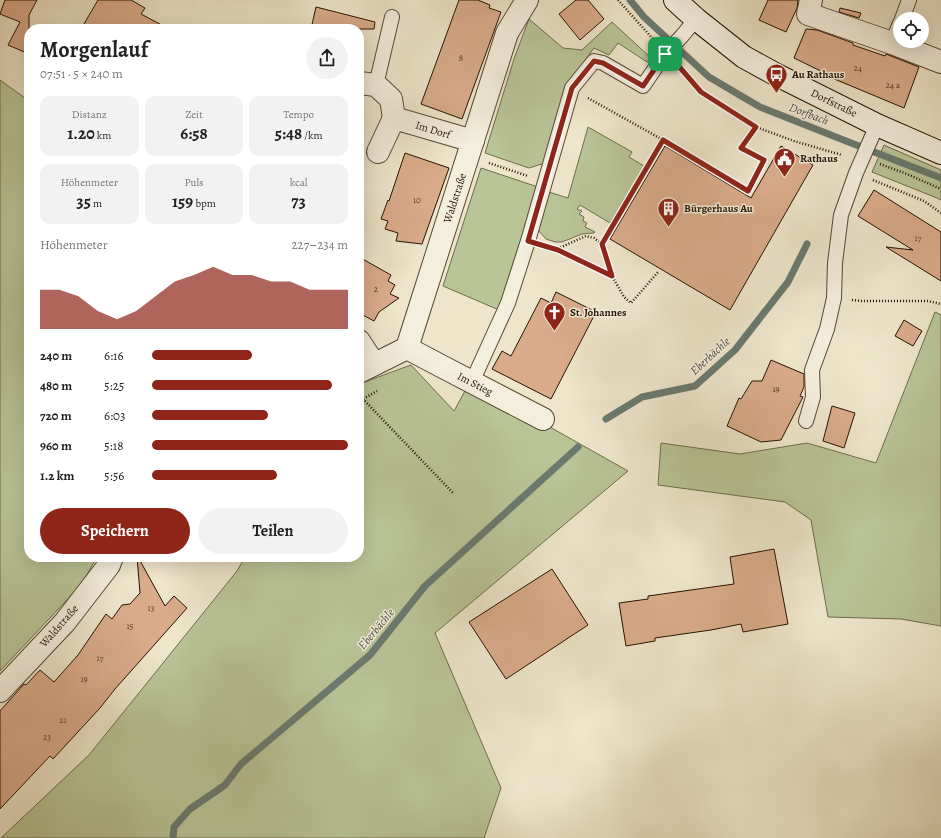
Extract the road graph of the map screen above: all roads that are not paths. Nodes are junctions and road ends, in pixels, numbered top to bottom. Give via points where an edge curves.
1 (527, 0) edge
2 (675, 0) edge
3 (811, 0) edge
4 (909, 0) edge
5 (905, 12) edge
6 (392, 17) dead end
7 (696, 19) junction
8 (892, 43) joint
9 (941, 62) edge
10 (368, 84) edge
11 (394, 118) junction
12 (873, 133) junction
13 (939, 148) edge
14 (470, 149) junction
15 (378, 152) dead end
16 (407, 348) junction
17 (364, 358) edge
18 (367, 368) edge
19 (472, 382) junction
20 (543, 419) dead end
21 (806, 421) dead end
22 (110, 562) edge
23 (0, 691) edge

1 - 14 street, Waldstraße via 507,33
2 - 7 street, Dorfstraße
3 - 8 street via 808,14
4 - 5 lane
6 - 10 lane
7 - 12 street, Dorfstraße via 744,56
7 - 19 lane via 666,53 643,86 603,63 594,61 572,88 508,303
8 - 9 street
10 - 11 street via 391,99
11 - 14 street, Im Dorf
11 - 15 street
12 - 13 street, Dorfstraße
12 - 21 lane via 840,215 834,298 827,330 812,370 813,397
14 - 16 street, Waldstraße
16 - 18 street
16 - 19 street, Im Stieg
17 - 18 street
19 - 20 street, Im Stieg
22 - 23 street, Waldstraße via 65,622

